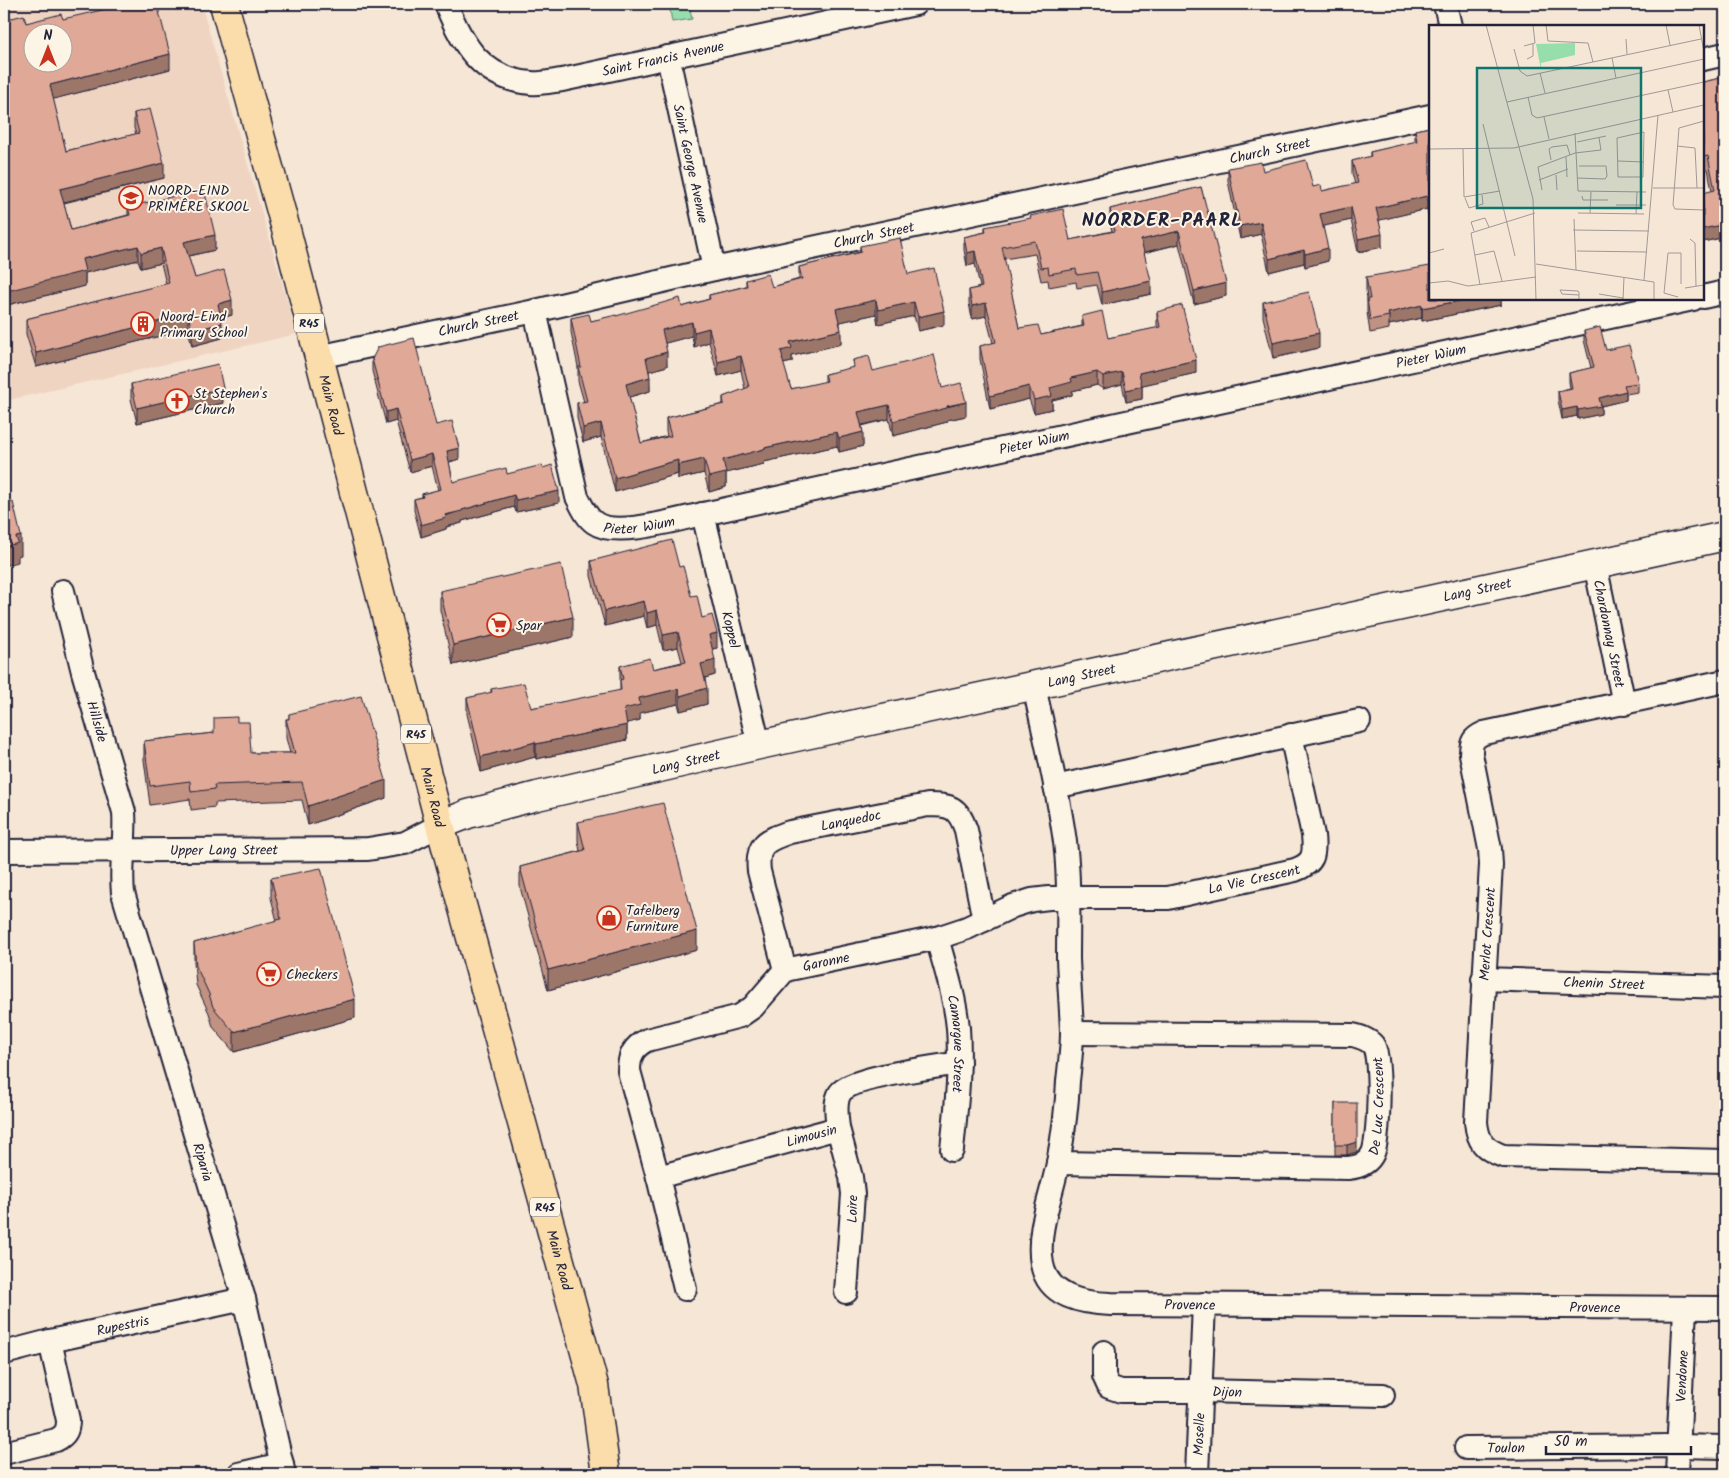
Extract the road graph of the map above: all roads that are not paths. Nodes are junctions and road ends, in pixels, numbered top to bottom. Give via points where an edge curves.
1 (224, 4) edge
2 (446, 4) edge
3 (915, 4) edge
4 (1445, 4) edge
5 (1450, 25) edge
6 (1725, 54) edge
7 (668, 57) junction
8 (1704, 59) edge
9 (1429, 116) edge
10 (714, 269) junction
11 (1725, 292) edge
12 (1704, 297) edge
13 (1688, 300) edge
14 (535, 311) junction
15 (318, 357) junction
16 (703, 514) junction
17 (1725, 536) edge
18 (1595, 564) junction
19 (63, 591) dead end
20 (1725, 681) edge
21 (1034, 686) junction
22 (1624, 704) junction
23 (1359, 721) dead end
24 (1291, 736) junction
25 (759, 746) junction
26 (1055, 787) junction
27 (440, 825) junction
28 (4, 851) edge
29 (123, 852) junction
30 (1068, 898) junction
31 (984, 920) junction
32 (937, 938) junction
33 (784, 970) junction
34 (1484, 979) junction
35 (1725, 987) edge
36 (1072, 1033) junction
37 (959, 1063) junction
38 (838, 1128) junction
39 (952, 1150) dead end
40 (1725, 1161) edge
41 (1058, 1163) junction
42 (658, 1177) junction
43 (685, 1289) dead end
44 (846, 1292) dead end
45 (244, 1299) junction
46 (1204, 1304) junction
47 (1685, 1308) junction
48 (1725, 1308) edge
49 (50, 1341) junction
50 (1104, 1352) dead end
51 (4, 1353) edge
52 (1200, 1391) junction
53 (1383, 1395) dead end
54 (1678, 1446) junction
55 (1466, 1448) dead end
56 (1725, 1448) edge
57 (4, 1454) edge
58 (283, 1469) edge
59 (239, 1474) edge
60 (606, 1474) edge
61 (1197, 1474) edge
62 (1677, 1474) edge

1 - 15 main road, Main Road / R45
2 - 7 street, Saint Francis Avenue via 456,31 471,54 510,80 533,83 562,80
3 - 7 street, Saint Francis Avenue
4 - 5 street
6 - 8 street
7 - 10 street, Saint George Avenue
9 - 10 street, Church Street
10 - 14 street, Church Street
11 - 12 street
13 - 16 street, Pieter Wium
14 - 15 street, Church Street
14 - 16 street, Pieter Wium via 577,497 585,513 595,524 612,529
15 - 27 main road, Main Road / R45
16 - 25 street, Koppel
17 - 18 street, Lang Street
18 - 21 street, Lang Street
18 - 22 street, Chardonnay Street
19 - 29 street, Hillside via 124,812
20 - 22 street, Merlot Crescent
21 - 25 street, Lang Street
21 - 26 street
22 - 34 street, Merlot Crescent via 1474,737 1471,754 1491,865
23 - 24 street
24 - 26 street
24 - 30 street, La Vie Crescent via 1314,842 1312,859 1306,866 1168,898
25 - 27 street, Lang Street via 537,796 468,814
26 - 30 street via 1065,842
27 - 29 street, Upper Lang Street via 405,844 368,849
27 - 60 main road, Main Road / R45 via 594,1385
28 - 29 street, Upper Lang Street
29 - 45 street, Riparia via 123,893
30 - 31 street, Garonne via 1032,900
30 - 36 street, Provence
31 - 32 street, Garonne
31 - 33 street, Lanquedoc via 966,830 954,809 928,805 790,832 771,838 762,846 758,858
32 - 33 street, Garonne
32 - 37 street, Camargue Street via 956,1019
33 - 42 street, Garonne via 753,1007 740,1016 647,1040 632,1051 629,1071
34 - 35 street, Chenin Street
34 - 40 street, Merlot Crescent via 1476,1122 1477,1134 1490,1151 1502,1156
36 - 41 street, Provence
36 - 41 street, De Luc Crescent via 1353,1035 1364,1038 1373,1045 1378,1056 1376,1139 1368,1160 1360,1166 1348,1168
37 - 38 street, Limousin via 866,1080 845,1088 837,1102
37 - 39 street, Camargue Street
38 - 42 street, Limousin
38 - 44 street, Loire via 853,1194
41 - 46 street, Provence via 1043,1226 1041,1250 1047,1277 1061,1293 1092,1303
42 - 43 street, Garonne
45 - 49 street, Rupestris
45 - 58 street, Riparia
46 - 47 street, Provence
46 - 52 street, Moselle
47 - 48 street, Provence
47 - 54 street, Vendome
49 - 51 street, Rupestris
49 - 57 street via 68,1428 64,1436 56,1440
50 - 52 street, Dijon via 1106,1383 1113,1389
52 - 53 street, Dijon
52 - 61 street, Moselle
54 - 55 street, Toulon
54 - 56 street, Toulon
54 - 62 street, Vendome
58 - 59 street

